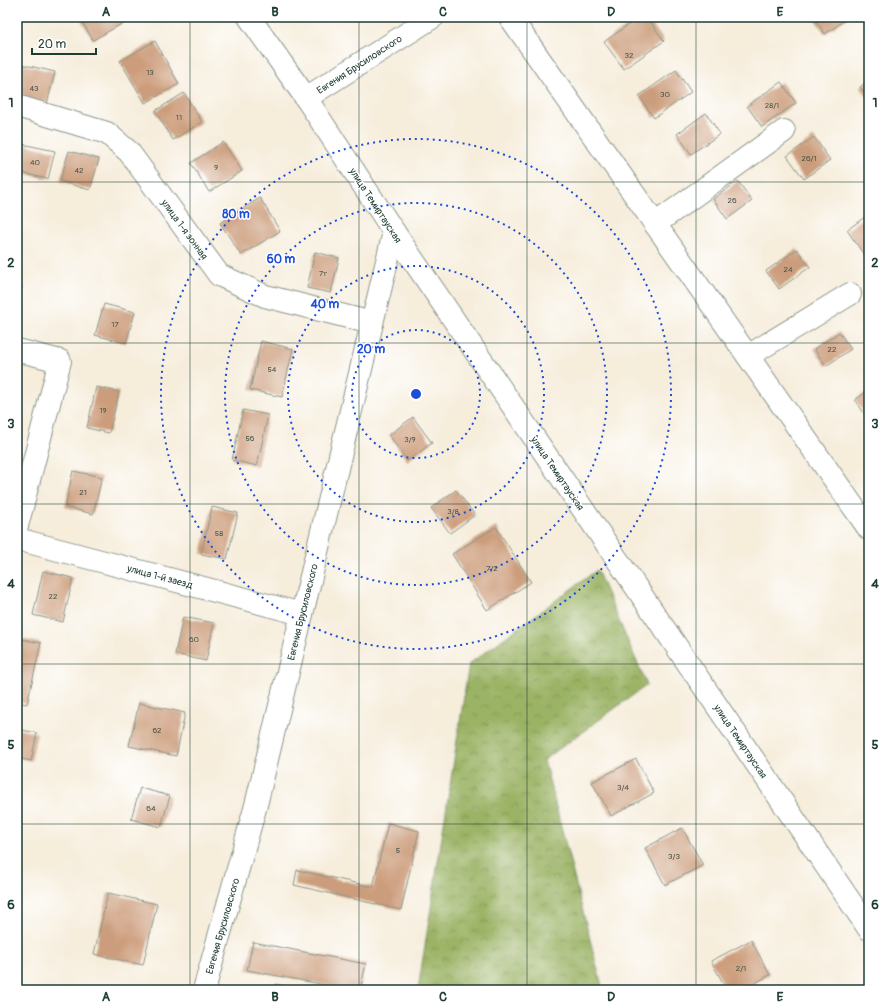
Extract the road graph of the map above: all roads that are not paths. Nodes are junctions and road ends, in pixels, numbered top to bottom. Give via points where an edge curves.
1 (248, 17) edge
2 (433, 17) edge
3 (510, 17) edge
4 (306, 98) junction
5 (17, 106) edge
6 (784, 131) dead end
7 (655, 224) junction
8 (394, 232) junction
9 (850, 294) dead end
10 (372, 323) junction
11 (17, 350) edge
12 (748, 356) junction
13 (17, 526) edge
14 (869, 529) edge
15 (17, 539) edge
16 (302, 614) junction
17 (869, 929) edge
18 (204, 990) edge

1 - 4 street, улица Темиртауская
2 - 4 street, Евгения Брусиловского
3 - 7 street
4 - 8 street, улица Темиртауская
5 - 10 street, улица 1-я зонная via 107,133 129,152 219,275 265,296
6 - 7 street
7 - 12 street
8 - 10 street, Евгения Брусиловского
8 - 17 street, улица Темиртауская
9 - 12 street
10 - 16 street, Евгения Брусиловского
11 - 13 street via 60,361
12 - 14 street
15 - 16 street, улица 1-й заезд
16 - 18 street, Евгения Брусиловского via 256,805

